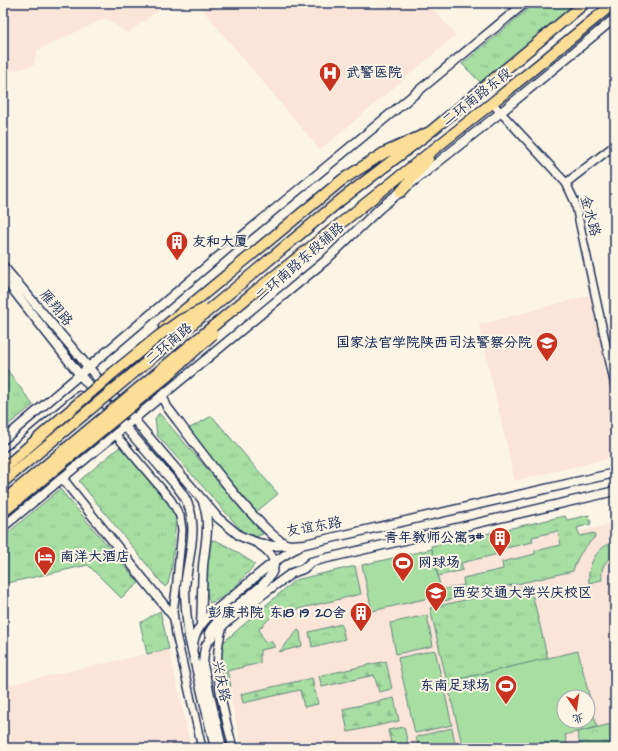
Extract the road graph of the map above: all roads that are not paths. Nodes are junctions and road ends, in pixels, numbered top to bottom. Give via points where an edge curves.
1 (524, 3) edge
2 (586, 3) edge
3 (614, 3) edge
4 (615, 18) edge
5 (492, 103) junction
6 (500, 113) junction
7 (430, 132) junction
8 (441, 143) junction
9 (615, 145) edge
10 (566, 183) junction
11 (401, 192) junction
12 (342, 199) joint
13 (355, 212) joint
14 (3, 266) edge
15 (3, 277) edge
16 (253, 292) junction
17 (217, 303) junction
18 (89, 368) junction
19 (80, 375) junction
20 (99, 380) junction
21 (91, 386) junction
22 (615, 386) edge
23 (162, 395) junction
24 (133, 419) junction
25 (125, 426) junction
26 (115, 434) junction
27 (3, 440) edge
28 (3, 460) edge
29 (3, 469) edge
30 (615, 473) edge
31 (62, 478) junction
32 (3, 482) edge
33 (615, 491) edge
34 (197, 492) junction
35 (3, 501) edge
36 (3, 512) edge
37 (3, 527) edge
38 (258, 544) junction
39 (305, 544) junction
40 (294, 545) junction
41 (274, 563) junction
42 (186, 610) junction
43 (173, 616) junction
44 (201, 624) junction
45 (219, 625) junction
46 (192, 652) junction
47 (202, 748) edge
48 (215, 748) edge
49 (222, 748) edge
50 (233, 748) edge

1 - 18 main road via 246,233
2 - 7 highway, 二环南路东段
3 - 5 highway, 二环南路东段
4 - 6 main road, 二环南路东段辅路
5 - 6 street, 金水路
5 - 8 highway, 二环南路东段
6 - 10 street, 金水路
6 - 11 main road, 二环南路东段辅路
7 - 12 highway, 二环南路东段
7 - 20 highway via 384,153 342,180
8 - 11 highway
8 - 13 highway, 二环南路东段
9 - 10 street
10 - 22 street, 金水路 via 575,202
11 - 23 main road, 二环南路东段辅路 via 380,208 325,261
12 - 17 highway, 二环南路, bridge
13 - 16 highway, 二环南路, bridge
14 - 18 main road, 雁翔路
15 - 19 main road, 雁翔路
16 - 35 highway, 二环南路, bridge
16 - 36 highway, bridge via 212,335 165,378
17 - 29 highway, bridge via 181,320 160,335
17 - 32 highway, 二环南路, bridge
18 - 19 main road
18 - 20 main road, 友谊东路
19 - 21 main road, 雁翔路
19 - 27 main road
20 - 21 highway
20 - 24 main road, 友谊东路
21 - 25 main road, 雁翔路
21 - 28 main road
23 - 24 main road, 二环南路东段辅路
23 - 40 main road via 168,407 248,511 281,541
24 - 25 main road, 二环南路东段辅路
24 - 34 main road, 友谊东路
25 - 26 main road, 二环南路东段辅路
25 - 42 main road, 兴庆路 via 186,500 192,536 185,588
26 - 31 main road, 二环南路东段辅路
26 - 43 street via 171,500 180,516 182,530
30 - 39 main road, 友谊东路
31 - 37 main road, 二环南路东段辅路
31 - 43 main road
33 - 45 main road via 311,562
34 - 38 main road, 友谊东路 via 218,518 232,530
34 - 44 main road via 205,507 207,545 203,566
38 - 40 main road, 友谊东路
38 - 41 main road via 272,556
39 - 40 main road, 友谊东路
39 - 41 main road
41 - 44 main road
41 - 45 main road via 267,580 228,611
42 - 44 main road via 193,620
42 - 46 main road, 兴庆路
43 - 47 street
44 - 45 main road
44 - 46 main road via 194,636
45 - 49 main road, 兴庆路 via 206,646 203,665
45 - 50 street via 216,669
46 - 48 main road, 兴庆路

